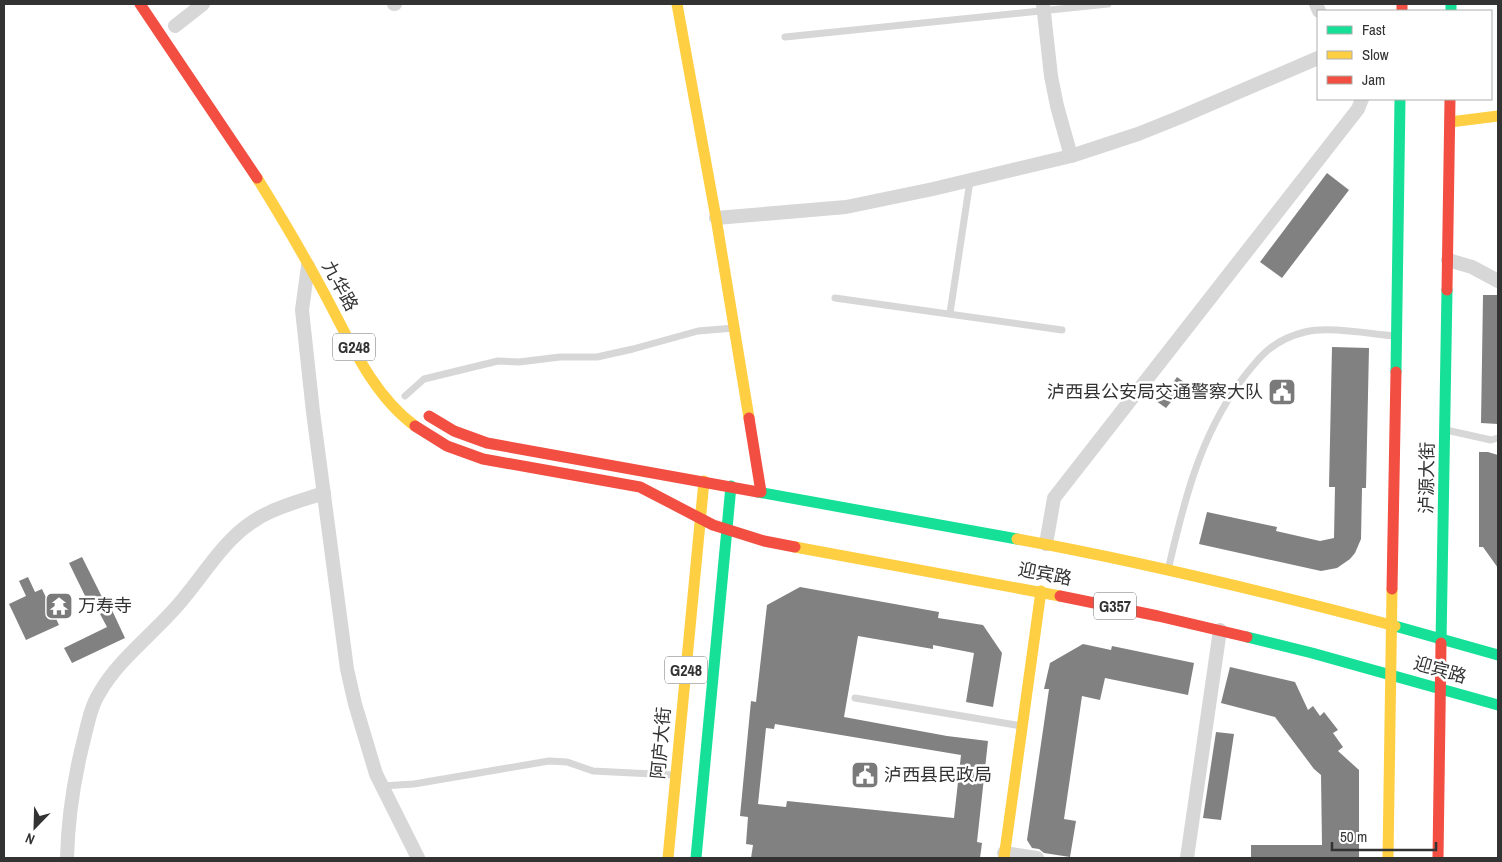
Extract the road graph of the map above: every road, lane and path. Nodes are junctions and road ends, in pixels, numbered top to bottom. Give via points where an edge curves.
1 (140, 4) edge
2 (203, 4) edge
3 (677, 4) edge
4 (1108, 4) edge
5 (1043, 7) edge
6 (175, 26) dead end
7 (785, 36) dead end
8 (1317, 58) edge
9 (1361, 100) edge
10 (1400, 100) edge
11 (1450, 100) edge
12 (1498, 116) edge
13 (1450, 122) junction
14 (1071, 156) junction
15 (970, 181) junction
16 (716, 218) junction
17 (1448, 260) junction
18 (309, 264) junction
19 (1498, 281) edge
20 (835, 298) dead end
21 (950, 313) junction
22 (734, 328) junction
23 (1062, 330) dead end
24 (1396, 336) junction
25 (395, 384) dead end
26 (412, 403) junction
27 (1445, 430) junction
28 (1498, 438) edge
29 (704, 481) junction
30 (732, 486) junction
31 (761, 492) junction
32 (324, 493) junction
33 (700, 518) junction
34 (727, 530) junction
35 (1046, 544) junction
36 (1168, 569) junction
37 (1041, 591) junction
38 (1392, 625) junction
39 (1220, 630) junction
40 (1442, 639) junction
41 (1498, 655) edge
42 (1392, 674) junction
43 (1441, 688) junction
44 (855, 698) dead end
45 (1498, 705) edge
46 (1022, 726) junction
47 (676, 775) junction
48 (382, 786) junction
49 (1004, 856) edge
50 (67, 858) edge
51 (418, 858) edge
52 (668, 858) edge
53 (696, 858) edge
54 (1037, 858) edge
55 (1187, 858) edge
56 (1388, 858) edge
57 (1438, 858) edge

1 - 18 main road, 九华路 / G248 via 240,152
2 - 6 street
3 - 16 main road
4 - 5 lane
5 - 7 lane
5 - 14 street via 1057,106
8 - 14 street via 1154,127
9 - 35 street via 1054,498
10 - 24 main road, 泸源大街
11 - 13 main road, 泸源大街
12 - 13 main road
13 - 17 main road, 泸源大街
14 - 15 street
15 - 16 street via 846,207
15 - 21 lane
16 - 22 main road
17 - 19 street
17 - 27 main road, 泸源大街
18 - 32 street via 302,310
18 - 33 main road, 九华路 / G248 via 365,368 388,402 408,422 432,438 483,459 640,487
20 - 21 lane
21 - 23 lane
22 - 26 lane via 698,331 597,357 498,361 424,379
22 - 31 main road
24 - 36 lane via 1319,329 1289,337 1260,356 1210,431 1183,505
24 - 38 main road, 泸源大街
25 - 26 main road
26 - 29 main road via 440,424 488,443
27 - 28 lane via 1491,440
27 - 40 main road, 泸源大街
29 - 30 main road, 迎宾路
29 - 33 main road, 阿庐大街 / G248
30 - 31 main road, 迎宾路
30 - 34 main road, G248
31 - 35 main road, 迎宾路
32 - 48 street via 348,669 368,751
32 - 50 street via 270,512 239,532 204,570 179,605 113,673 90,714 79,758
33 - 34 main road, 迎宾路 / G248
33 - 47 main road, 阿庐大街 / G248
34 - 37 main road, 迎宾路 / G357 via 785,545
34 - 53 main road, G248
35 - 36 main road, 迎宾路
36 - 38 main road, 迎宾路
37 - 39 main road, 迎宾路 / G357
37 - 46 main road
38 - 40 main road, 迎宾路
38 - 42 main road, 泸源大街
39 - 42 main road, 迎宾路 / G357
39 - 55 street
40 - 41 main road, 迎宾路
40 - 43 main road, 泸源大街
42 - 43 main road, 迎宾路 / G357
42 - 56 main road, 泸源大街
43 - 45 main road, 迎宾路 / G357
43 - 57 main road, 泸源大街
44 - 46 lane
46 - 49 main road
47 - 48 lane via 594,771 567,762 549,761 414,784
47 - 52 main road, 阿庐大街 / G248
48 - 51 street
49 - 54 street

